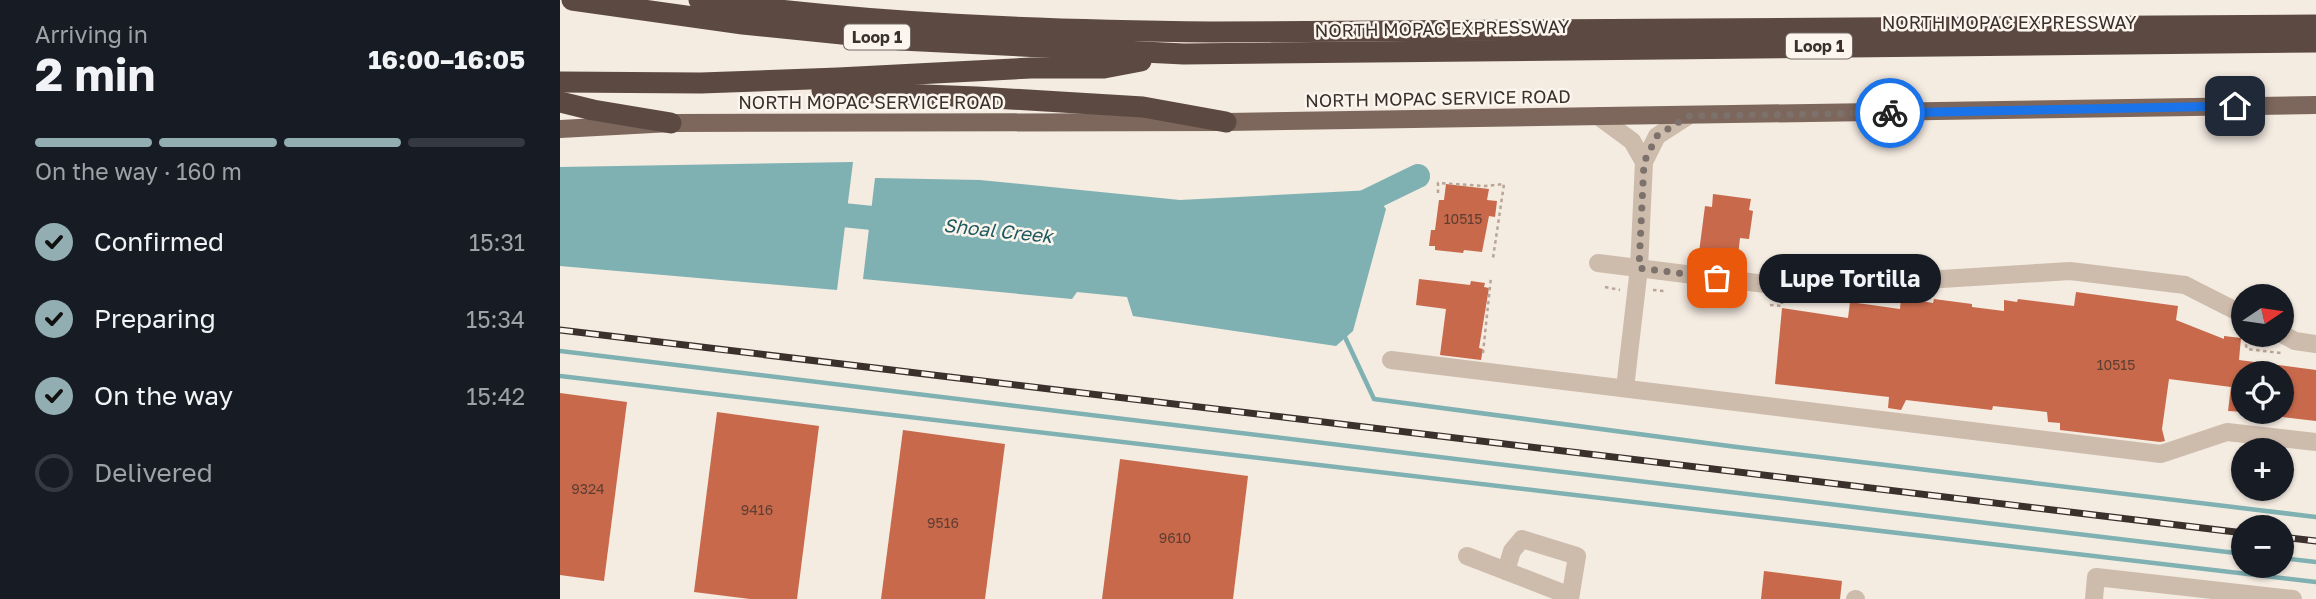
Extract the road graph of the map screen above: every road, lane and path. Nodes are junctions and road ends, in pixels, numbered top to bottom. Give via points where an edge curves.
1 (572, 0) edge
2 (699, 0) edge
3 (2316, 25) edge
4 (2316, 43) edge
5 (1184, 54) junction
6 (560, 82) edge
7 (701, 83) junction
8 (2316, 92) edge
9 (560, 102) edge
10 (2288, 105) junction
11 (2316, 105) edge
12 (1598, 116) junction
13 (1688, 116) junction
14 (1226, 122) junction
15 (671, 123) junction
16 (560, 129) edge
17 (1644, 162) junction
18 (1438, 193) dead end
19 (1493, 258) dead end
20 (1598, 263) dead end
21 (1639, 268) junction
22 (1491, 277) dead end
23 (1605, 287) dead end
24 (1622, 295) dead end
25 (1771, 297) dead end
26 (1783, 297) dead end
27 (1765, 304) dead end
28 (1770, 305) junction
29 (2231, 317) edge
30 (2294, 340) edge
31 (2316, 344) edge
32 (2246, 347) edge
33 (1483, 353) dead end
34 (2288, 354) dead end
35 (1391, 360) dead end
36 (1625, 388) junction
37 (2316, 442) edge
38 (1467, 556) dead end
39 (1506, 571) junction
40 (1570, 597) edge
41 (2094, 599) edge
42 (2292, 599) edge

1 - 5 highway, NORTH MOPAC EXPRESSWAY / Loop 1 via 901,40
2 - 3 highway via 821,15 1076,30
4 - 5 highway, NORTH MOPAC EXPRESSWAY / Loop 1
5 - 7 highway via 1104,68
6 - 7 highway
7 - 14 highway via 750,90 977,96 1143,107
8 - 10 main road
9 - 15 highway
10 - 11 main road, NORTH MOPAC SERVICE ROAD
10 - 13 main road, NORTH MOPAC SERVICE ROAD
12 - 13 main road, NORTH MOPAC SERVICE ROAD
12 - 14 main road, NORTH MOPAC SERVICE ROAD
12 - 17 street via 1632,141
13 - 17 street via 1657,136
14 - 15 main road, NORTH MOPAC SERVICE ROAD
15 - 16 main road, NORTH MOPAC SERVICE ROAD
17 - 21 street
18 - 19 path via 1438,183 1504,184
20 - 21 street
21 - 29 street via 1797,288 2070,271 2185,285
21 - 36 street
22 - 33 path
23 - 24 path via 1620,289
25 - 28 path
26 - 28 path via 1782,306
27 - 28 path
30 - 31 street
32 - 34 path
35 - 36 street
36 - 37 street via 2161,454 2227,432
38 - 39 street
39 - 40 street
39 - 40 street via 1521,539 1577,556
41 - 42 street via 2096,578

